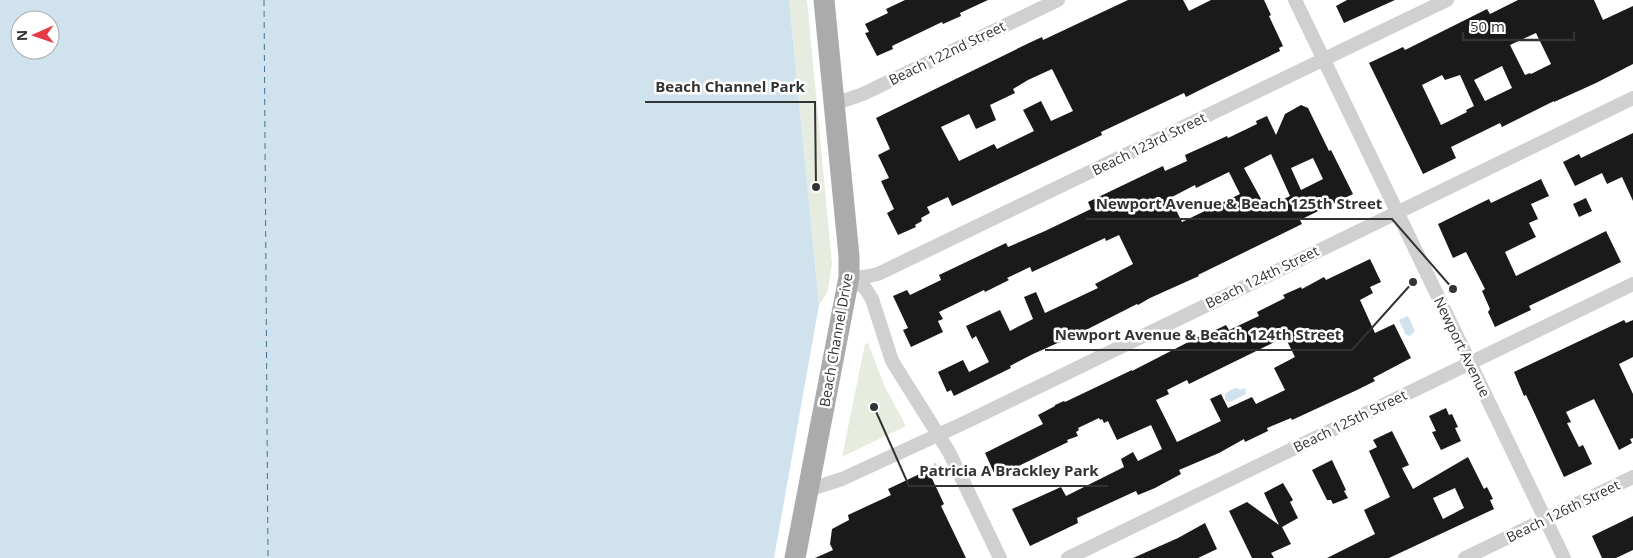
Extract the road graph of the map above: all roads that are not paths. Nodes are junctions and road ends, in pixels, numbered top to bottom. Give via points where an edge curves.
1 (824, 0) edge
2 (1058, 0) edge
3 (1295, 0) edge
4 (1447, 0) edge
5 (1323, 60) junction
6 (1633, 98) edge
7 (834, 104) junction
8 (1397, 212) junction
9 (849, 277) junction
10 (1633, 284) edge
11 (1470, 363) junction
12 (939, 434) junction
13 (1633, 477) edge
14 (808, 490) junction
15 (1545, 519) junction
16 (795, 558) edge
17 (1000, 558) edge
18 (1068, 558) edge
19 (1465, 558) edge
20 (1564, 558) edge

1 - 7 main road, Beach Channel Drive
2 - 7 street, Beach 122nd Street via 862,94
3 - 5 street, Newport Avenue
4 - 5 street, Beach 123rd Street
5 - 8 street, Newport Avenue
5 - 9 street, Beach 123rd Street via 878,274
6 - 8 street, Beach 124th Street
7 - 9 main road, Beach Channel Drive
8 - 11 street, Newport Avenue
8 - 12 street, Beach 124th Street
9 - 12 street via 869,293 892,361
9 - 14 main road, Beach Channel Drive
10 - 11 street, Beach 125th Street
11 - 15 street, Newport Avenue
11 - 18 street, Beach 125th Street
12 - 14 street, Beach 124th Street via 842,479
12 - 17 street
13 - 15 street, Beach 126th Street
14 - 16 main road, Beach Channel Drive
15 - 19 street, Beach 126th Street
15 - 20 street, Newport Avenue

